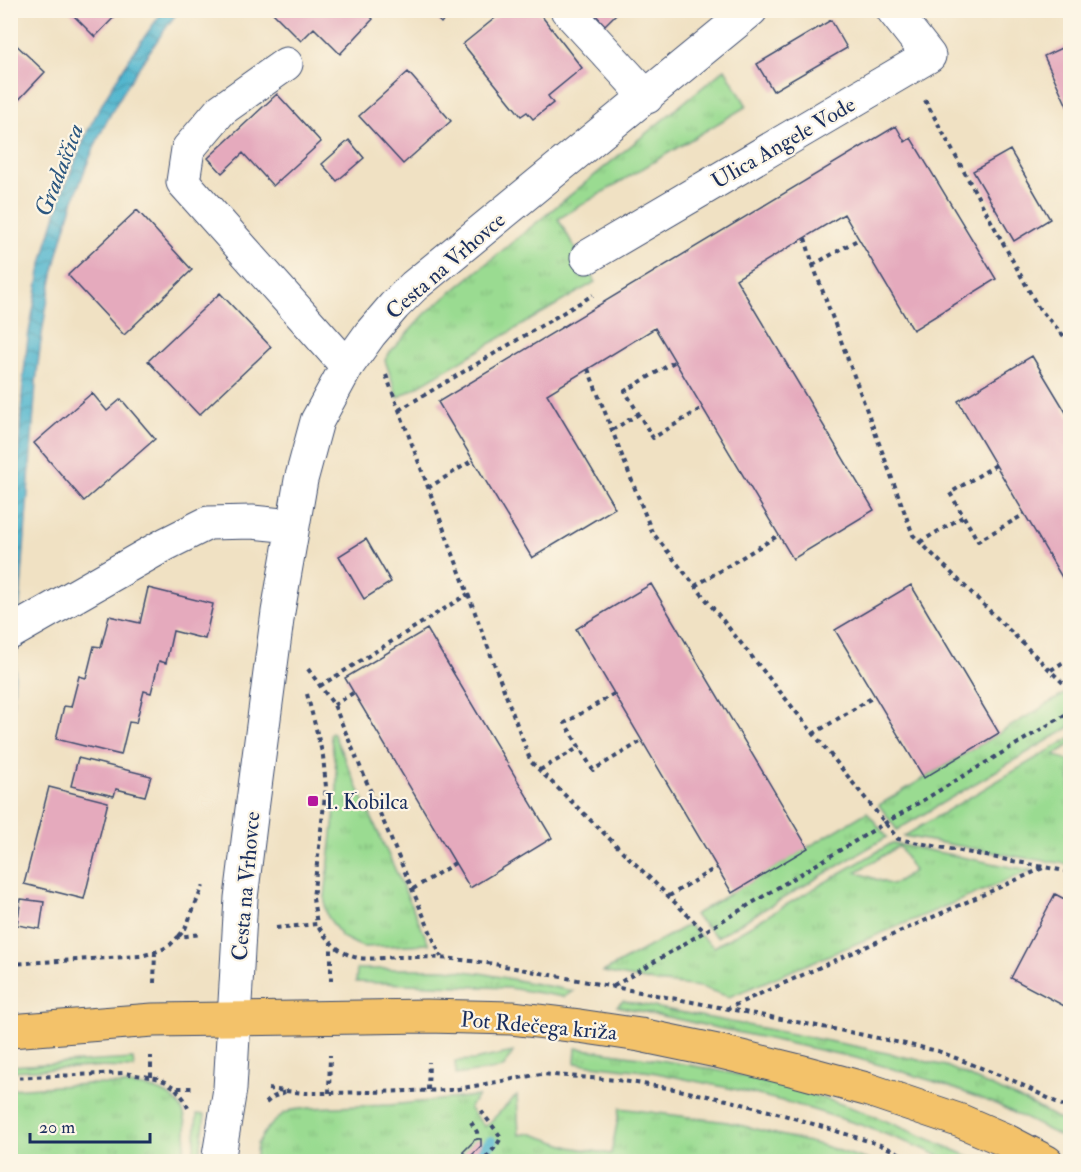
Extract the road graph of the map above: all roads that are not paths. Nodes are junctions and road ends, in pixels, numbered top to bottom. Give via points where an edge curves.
1 (567, 10) edge
2 (751, 10) edge
3 (893, 10) edge
4 (286, 64) dead end
5 (647, 97) junction
6 (587, 256) dead end
7 (347, 366) junction
8 (292, 526) junction
9 (19, 628) edge
10 (234, 1019) junction
11 (10, 1030) edge
12 (219, 1161) edge
13 (1047, 1161) edge

1 - 5 street
2 - 5 street, Cesta na Vrhovce
3 - 6 street, Ulica Angele Vode via 929,56
4 - 7 street via 221,110 188,149 183,182
5 - 7 street, Cesta na Vrhovce via 414,286
7 - 8 street, Cesta na Vrhovce via 318,421
8 - 9 street via 208,523
8 - 10 street, Cesta na Vrhovce via 241,898
10 - 11 main road, Pot Rdečega križa
10 - 12 street, Cesta na Vrhovce via 230,1089
10 - 13 main road, Pot Rdečega križa via 512,1018 640,1035 866,1089 961,1121

